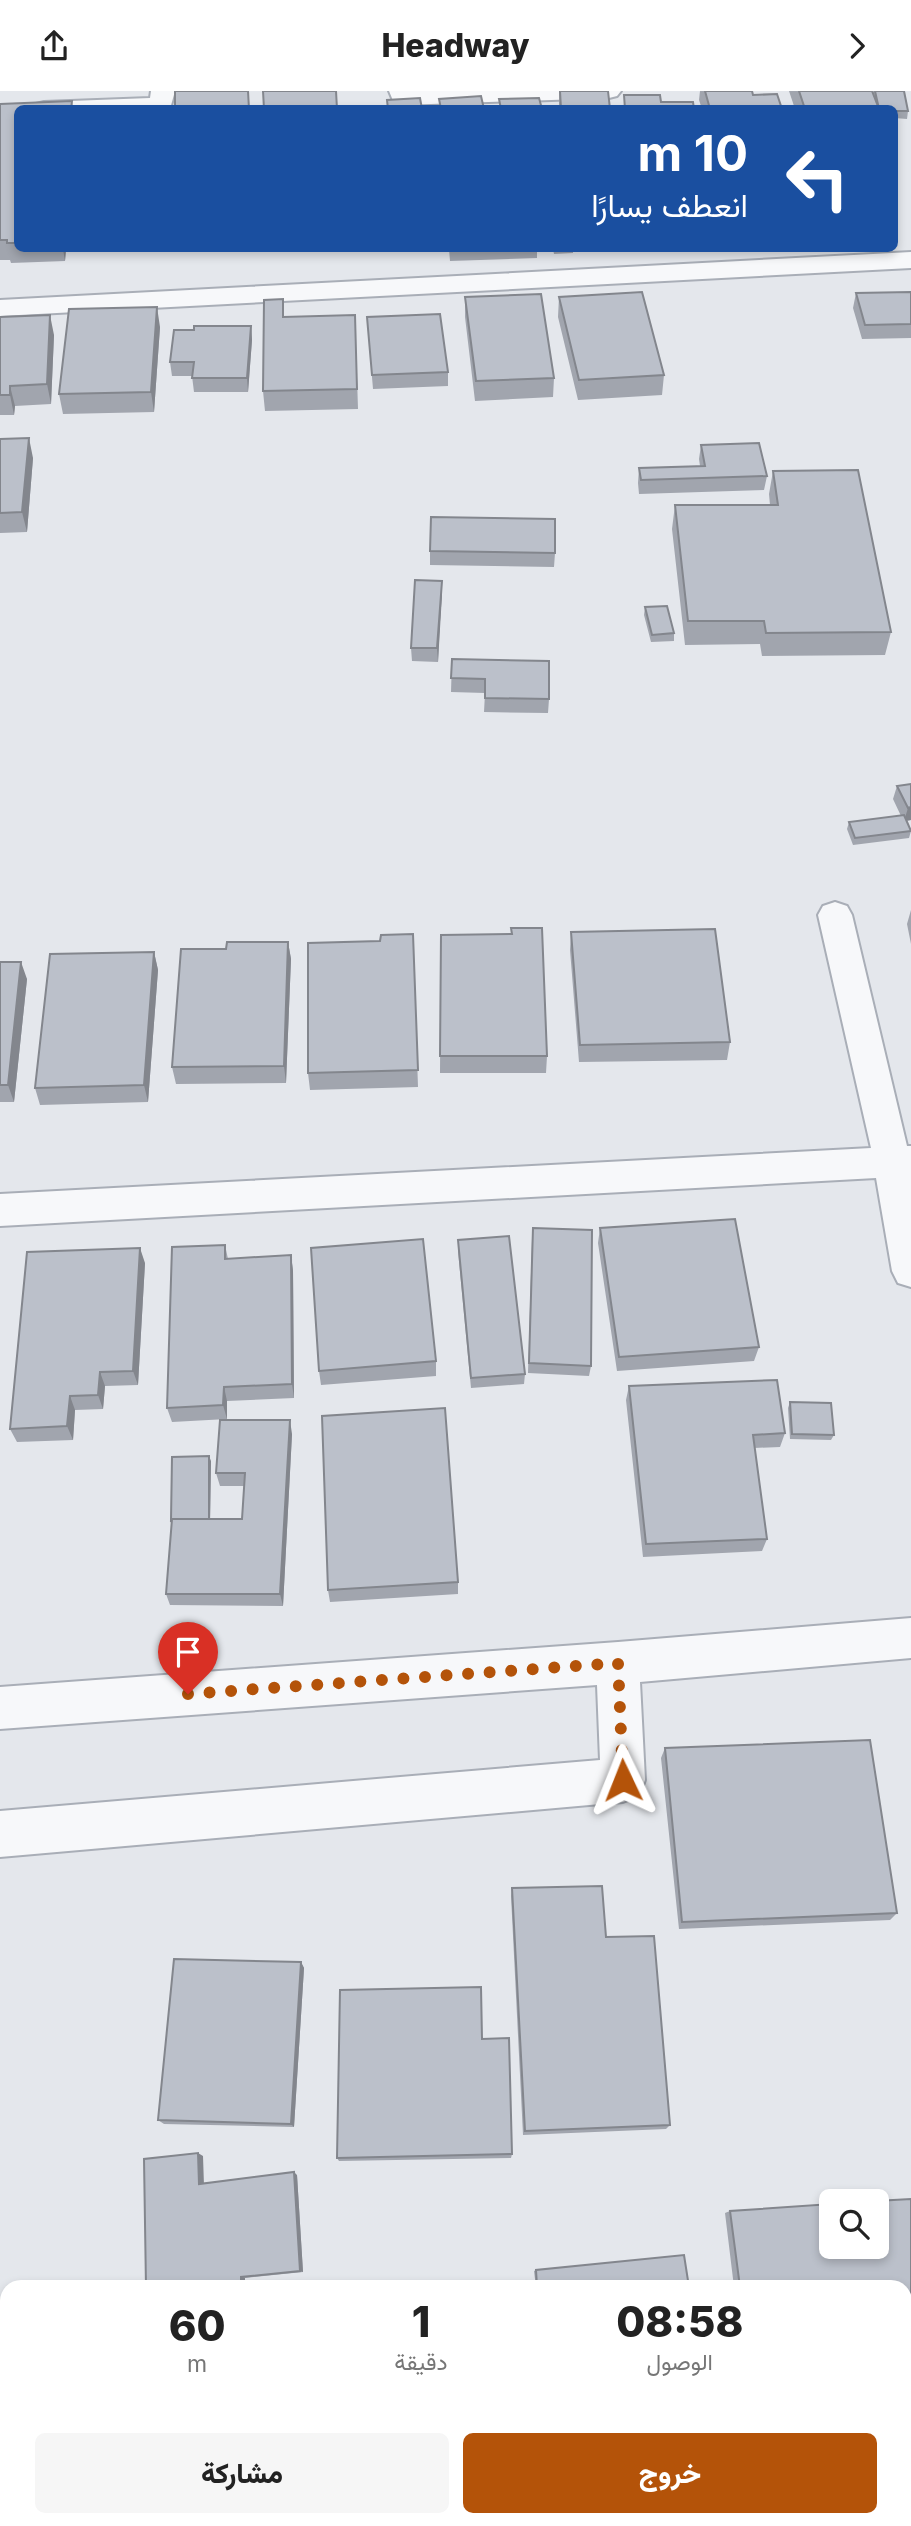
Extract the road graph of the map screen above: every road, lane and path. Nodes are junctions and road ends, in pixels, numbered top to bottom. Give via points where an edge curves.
1 (401, 91) edge
2 (609, 91) edge
3 (911, 260) edge
4 (0, 308) edge
5 (835, 915) dead end
6 (902, 1162) edge
7 (0, 1210) edge
8 (911, 1271) edge
9 (911, 1638) edge
10 (618, 1663) junction
11 (0, 1708) edge
12 (0, 1834) edge

1 - 2 street via 402,98
3 - 4 street
5 - 6 street
6 - 7 street
6 - 8 street
9 - 10 street
10 - 11 street
10 - 12 street via 623,1780

